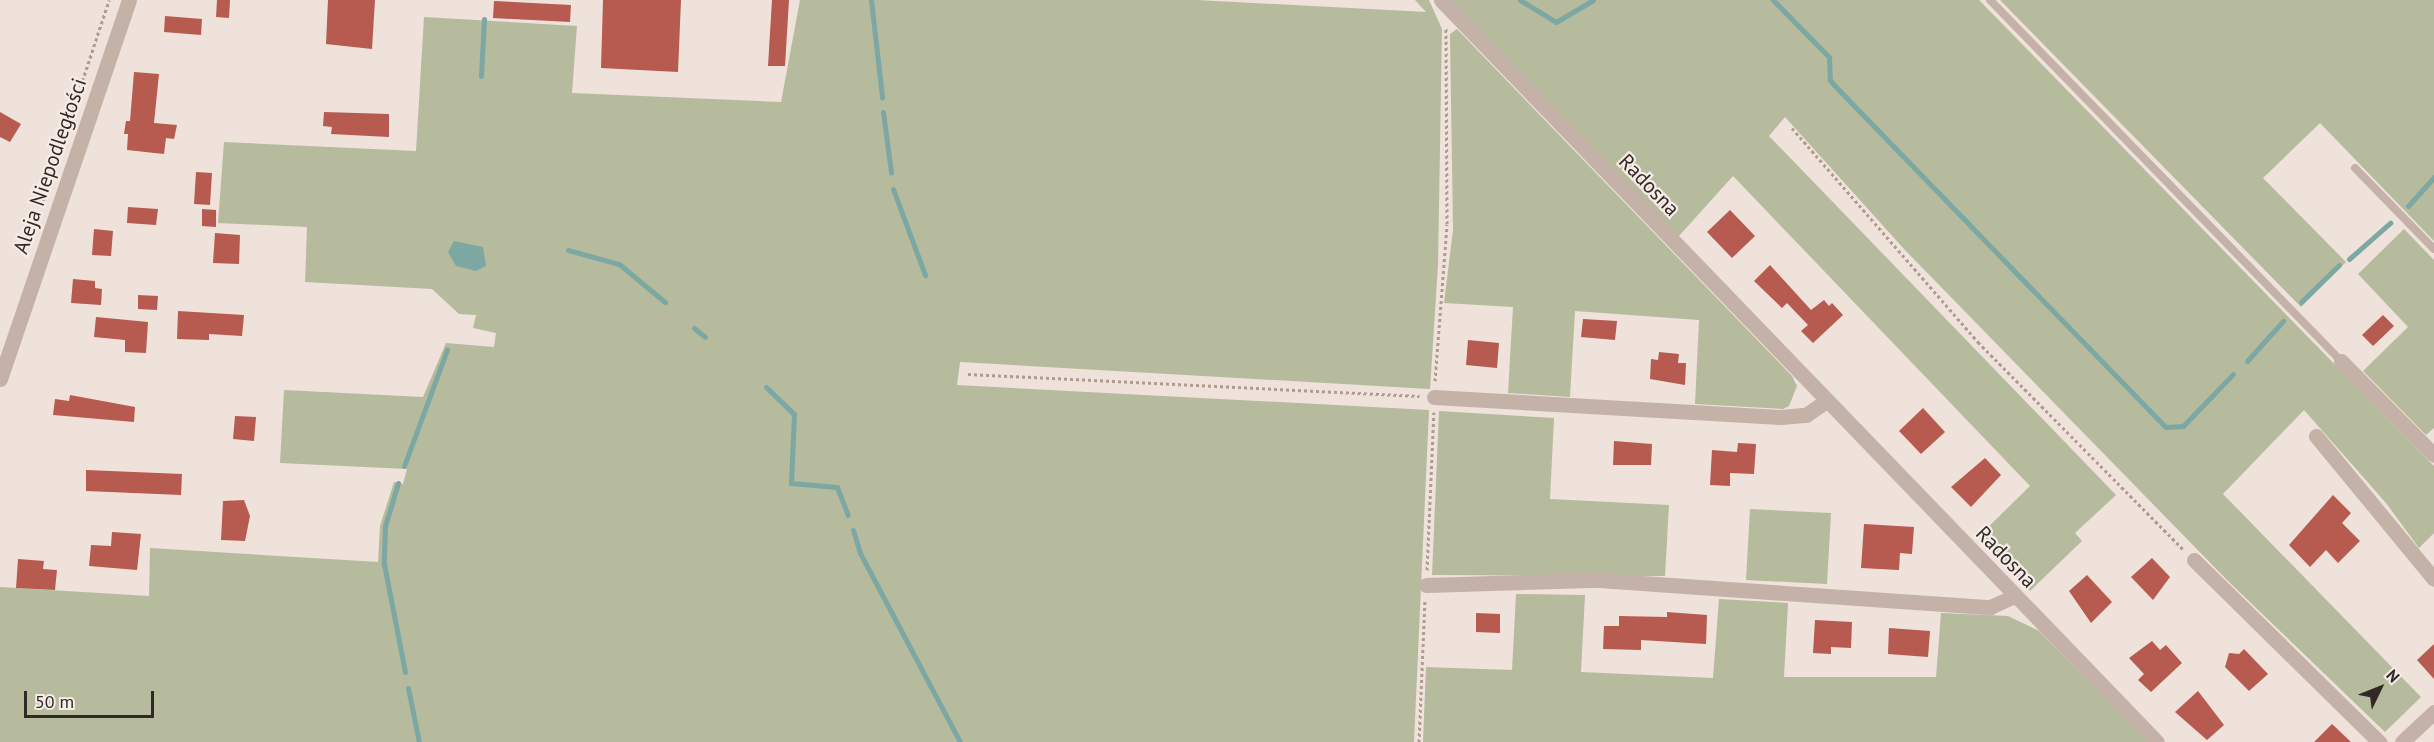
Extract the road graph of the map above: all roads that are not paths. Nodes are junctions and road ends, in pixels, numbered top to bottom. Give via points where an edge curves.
1 (129, 0) edge
2 (1990, 0) edge
3 (1444, 3) edge
4 (2355, 168) dead end
5 (2434, 249) edge
6 (2341, 361) joint
7 (0, 379) edge
8 (1434, 397) road end
9 (1826, 401) junction
10 (2316, 436) dead end
11 (2434, 455) edge
12 (2194, 560) road end
13 (2434, 579) edge
14 (1426, 585) road end
15 (2015, 596) junction
16 (2434, 712) edge
17 (2157, 742) edge
18 (2379, 742) edge
19 (2402, 742) edge

1 - 7 street, Aleja Niepodległości
2 - 6 lane
3 - 9 street, Radosna
4 - 5 lane
6 - 11 street
8 - 9 street via 1781,417 1806,415
9 - 15 street, Radosna
10 - 13 street
12 - 18 street
14 - 15 street via 1599,580 1990,607
15 - 17 street, Radosna
16 - 19 street

